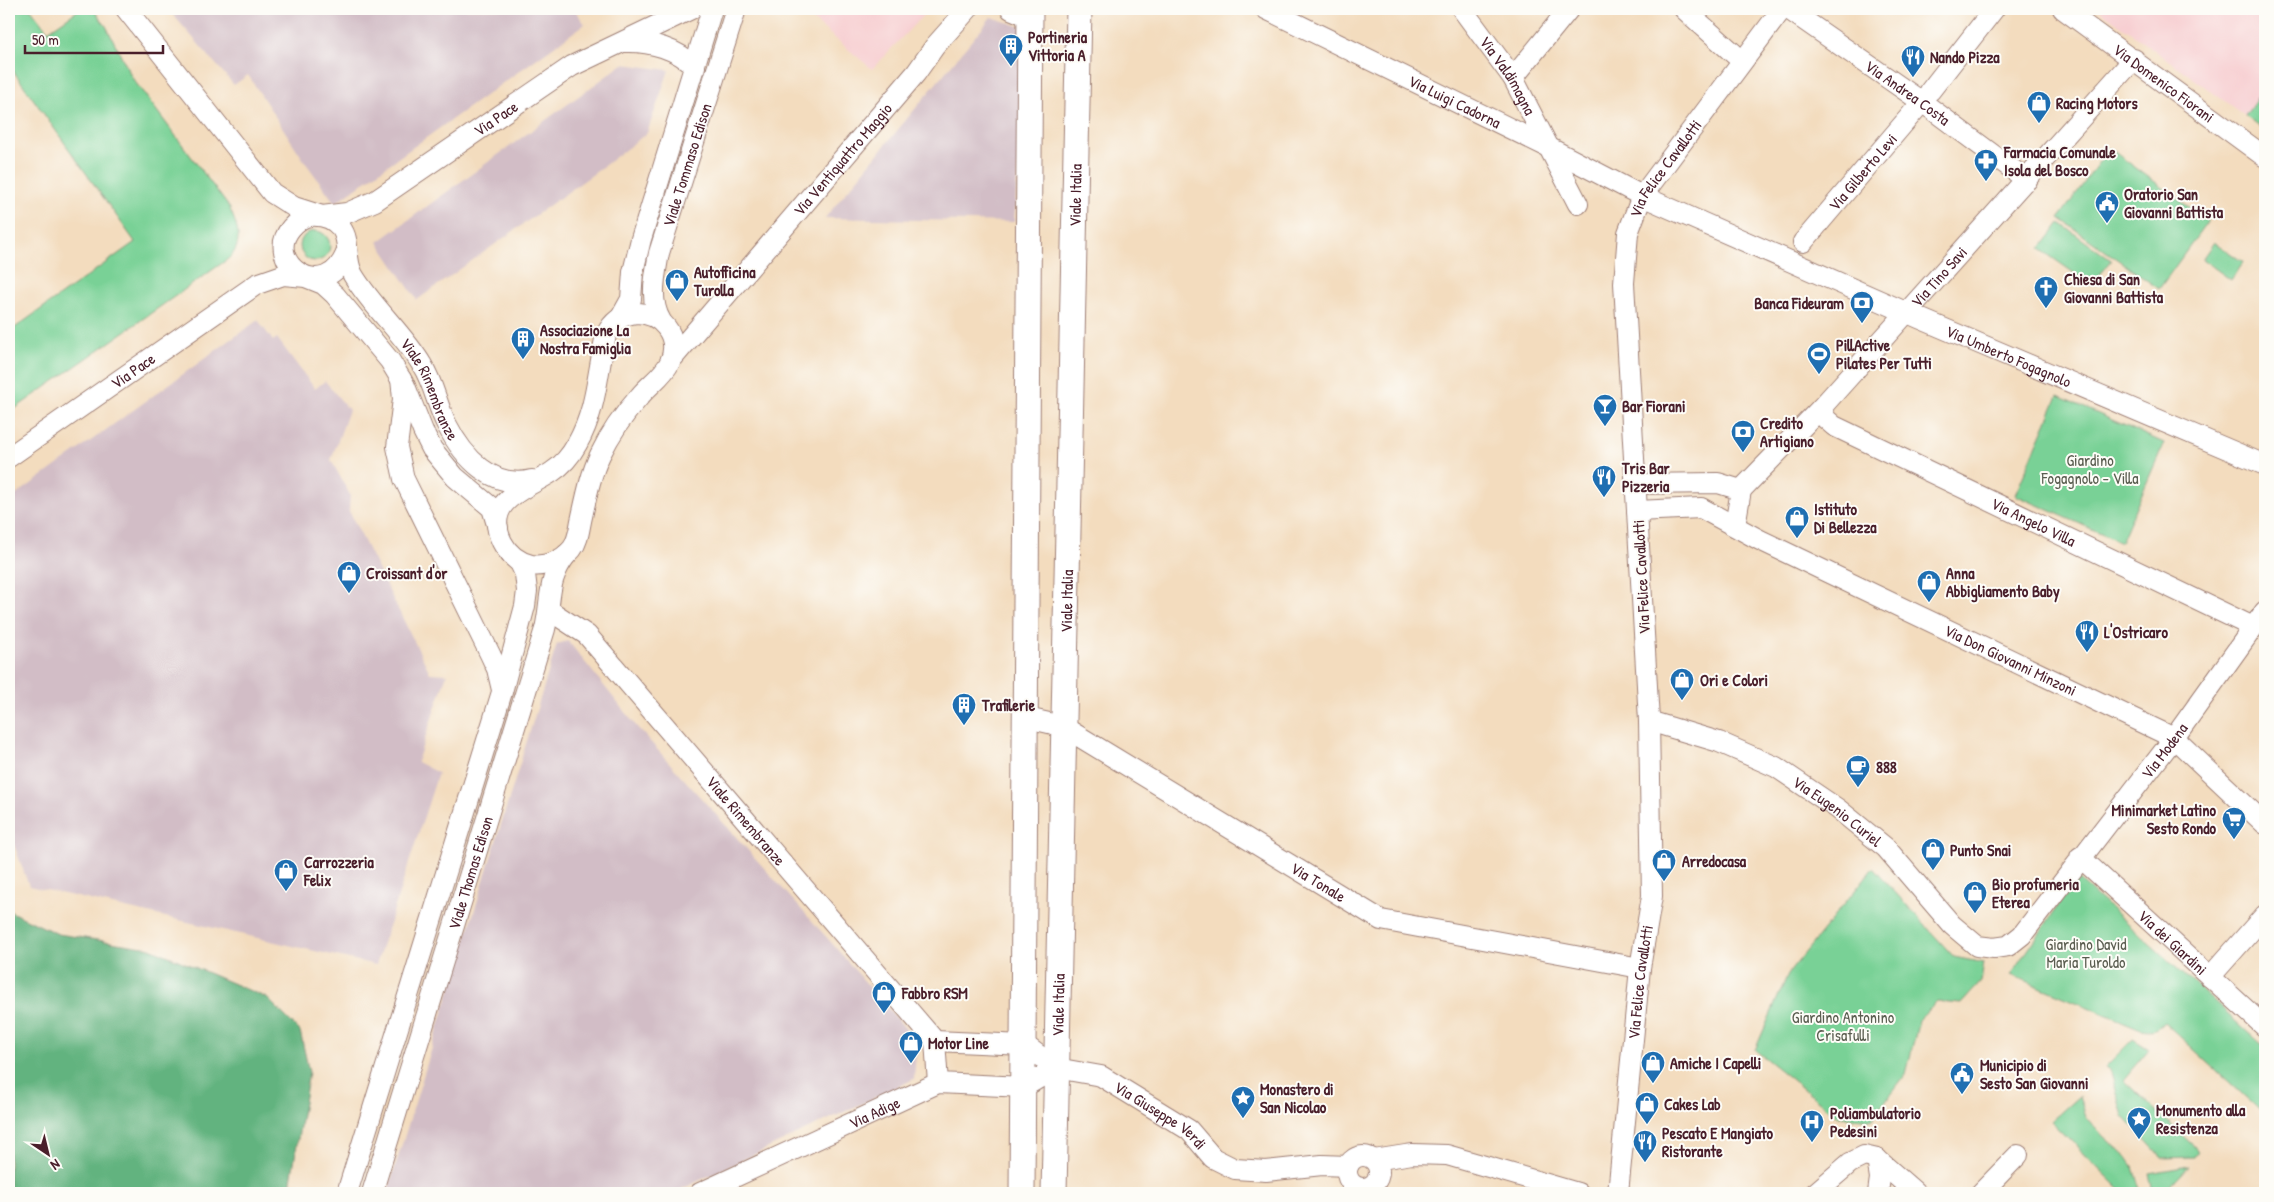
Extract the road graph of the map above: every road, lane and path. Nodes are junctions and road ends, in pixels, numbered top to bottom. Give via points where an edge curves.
1 (126, 9) edge
2 (691, 9) edge
3 (712, 9) edge
4 (736, 9) edge
5 (968, 9) edge
6 (1079, 9) edge
7 (1266, 9) edge
8 (1462, 9) edge
9 (1569, 9) edge
10 (1684, 9) edge
11 (1782, 9) edge
12 (1788, 9) edge
13 (1994, 9) edge
14 (2063, 9) edge
15 (1024, 12) edge
16 (1292, 13) edge
17 (621, 42) junction
18 (2134, 59) junction
19 (1742, 62) junction
20 (695, 67) junction
21 (1513, 78) junction
22 (1926, 97) junction
23 (1548, 147) junction
24 (2265, 157) edge
25 (2027, 180) junction
26 (272, 193) junction
27 (1642, 196) junction
28 (375, 201) junction
29 (1578, 204) dead end
30 (321, 215) junction
31 (1804, 242) dead end
32 (284, 243) junction
33 (347, 250) junction
34 (307, 277) junction
35 (257, 284) junction
36 (714, 308) junction
37 (1906, 312) junction
38 (621, 317) junction
39 (661, 321) junction
40 (671, 360) junction
41 (402, 379) junction
42 (1822, 408) junction
43 (425, 436) junction
44 (396, 447) junction
45 (9, 457) edge
46 (2265, 465) edge
47 (546, 476) junction
48 (1636, 484) junction
49 (1741, 490) junction
50 (1637, 511) junction
51 (1735, 526) junction
52 (498, 528) junction
53 (567, 554) junction
54 (512, 555) junction
55 (549, 610) junction
56 (2265, 611) edge
57 (2253, 627) junction
58 (502, 692) junction
59 (1026, 718) junction
60 (1649, 721) junction
61 (1062, 726) junction
62 (2174, 738) junction
63 (2265, 824) edge
64 (2080, 857) junction
65 (2265, 915) edge
66 (1994, 948) joint
67 (1640, 968) junction
68 (2210, 976) junction
69 (2265, 1027) edge
70 (935, 1041) junction
71 (1025, 1045) junction
72 (1056, 1068) junction
73 (938, 1083) junction
74 (1024, 1087) junction
75 (2018, 1155) dead end
76 (1877, 1159) junction
77 (1374, 1160) junction
78 (1348, 1166) junction
79 (1379, 1188) edge
80 (347, 1193) edge
81 (372, 1193) edge
82 (700, 1193) edge
83 (1022, 1193) edge
84 (1054, 1193) edge
85 (1578, 1193) edge
86 (1618, 1193) edge
87 (1815, 1193) edge
88 (1879, 1193) edge
89 (1902, 1193) edge
90 (1916, 1193) edge
91 (1981, 1193) edge

1 - 26 street
2 - 17 street, Via Pace
3 - 20 street, Viale Tommaso Edison
4 - 39 street, Viale Tommaso Edison via 659,253 654,306
5 - 36 street, Via Ventiquattro Maggio
6 - 61 main road, Viale Italia
7 - 16 street, Via Luigi Cadorna
8 - 21 street, Via Valdimagna
9 - 21 street
10 - 19 street
11 - 19 street, Via Felice Cavallotti
12 - 22 street, Via Andrea Costa
13 - 22 street, Via Gilberto Levi
14 - 18 street, Via Domenico Fiorani
15 - 59 main road, Viale Italia
16 - 23 street, Via Luigi Cadorna
17 - 20 street, Via Pace via 662,47 680,54
17 - 28 street, Via Pace via 553,78
18 - 24 street, Via Domenico Fiorani
18 - 25 street, Via Tino Savi
19 - 27 street, Via Felice Cavallotti
20 - 38 street, Viale Tommaso Edison via 641,239 631,299
21 - 23 street, Via Valdimagna
22 - 25 street, Via Andrea Costa
22 - 31 street, Via Gilberto Levi
23 - 27 street, Via Luigi Cadorna
23 - 29 street, Via Valdimagna
25 - 37 street, Via Tino Savi
26 - 30 street via 294,207
26 - 32 street
27 - 37 street, Via Umberto Fogagnolo
27 - 48 street, Via Felice Cavallotti via 1628,233 1624,283
28 - 30 street, Via Pace via 347,213
28 - 33 street, Via Pace via 360,221
30 - 32 street via 307,216 297,222 289,230
30 - 33 street via 340,227 346,236
32 - 34 street via 289,264
32 - 35 street, Via Pace via 278,258
33 - 34 street via 342,264 333,273 321,278
33 - 47 street, Viale Rimembranze via 347,262 353,275 422,366 446,424 472,461 487,473 513,482
34 - 35 street, Via Pace via 283,275
34 - 41 street, Viale Rimembranze via 323,284 335,295
35 - 45 street, Via Pace
36 - 39 street, Via Ventiquattro Maggio via 692,328
36 - 40 street, Via Ventiquattro Maggio
37 - 42 street, Via Tino Savi
37 - 46 street, Via Umberto Fogagnolo
38 - 39 street via 644,313
38 - 47 street, Viale Tommaso Edison via 606,335 600,377 586,427 568,458
39 - 40 street, Viale Tommaso Edison via 672,337
40 - 53 street, Via Ventiquattro Maggio via 627,411 607,441 593,473 576,542
41 - 43 street, Viale Rimembranze
41 - 44 street via 403,399
42 - 49 street, Via Tino Savi
42 - 57 street, Via Angelo Villa via 1826,419 1834,426
43 - 44 street
43 - 52 street, Viale Rimembranze via 447,469 492,508
44 - 58 street via 404,479 497,669
47 - 52 street via 508,499 500,512
48 - 49 street via 1718,483
48 - 50 street, Via Felice Cavallotti
49 - 51 street
50 - 51 street, Via Don Giovanni Minzoni via 1701,508
50 - 60 street, Via Felice Cavallotti
51 - 62 street, Via Don Giovanni Minzoni
52 - 54 street, Viale Rimembranze via 502,543
53 - 54 street via 554,562 539,565 524,563
53 - 55 street, Viale Thomas Edison via 554,574
54 - 58 street, Viale Thomas Edison via 522,566 528,591
55 - 70 street, Viale Rimembranze via 587,636
55 - 81 street, Viale Thomas Edison
56 - 57 street, Via Modena
57 - 62 street, Via Modena
58 - 80 street, Viale Thomas Edison
59 - 61 street, Via Tonale
59 - 71 main road, Viale Italia
60 - 66 street, Via Eugenio Curiel via 1719,742 1776,767 1838,809 1886,848 1952,925 1977,946
60 - 67 street, Via Felice Cavallotti via 1652,896
61 - 67 street, Via Tonale via 1381,920
61 - 72 main road, Viale Italia
62 - 63 street, Via Don Giovanni Minzoni
62 - 64 street, Via Modena
64 - 66 street, Via Modena via 2022,934 2008,946
64 - 68 street, Via dei Giardini
65 - 68 street
67 - 86 street, Via Felice Cavallotti
68 - 69 street, Via dei Giardini
70 - 71 street
70 - 73 street
71 - 72 street
71 - 74 main road, Viale Italia
72 - 74 street
72 - 78 street, Via Giuseppe Verdi via 1101,1076 1189,1130 1213,1158 1229,1168 1266,1171 1322,1165
72 - 84 main road, Viale Italia
73 - 74 street, Via Adige
73 - 82 street, Via Adige
74 - 83 main road, Viale Italia
75 - 91 street
76 - 87 street via 1864,1156 1850,1163
76 - 88 street
76 - 90 street
77 - 78 street, Via Giuseppe Verdi via 1360,1156
77 - 79 street via 1379,1169
77 - 85 street, Via Giuseppe Verdi via 1419,1153 1447,1155
78 - 79 street via 1348,1177 1355,1185
88 - 89 street

